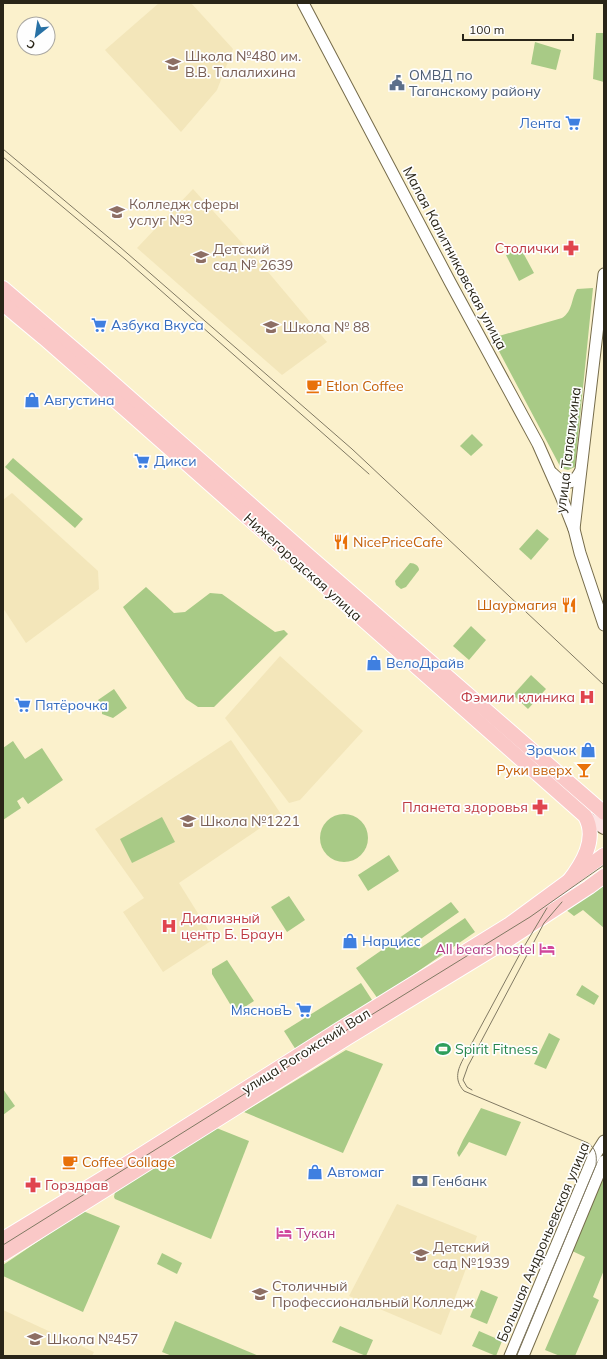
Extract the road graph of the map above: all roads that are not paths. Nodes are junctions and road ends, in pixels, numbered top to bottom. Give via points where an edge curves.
1 (303, 3) edge
2 (604, 274) edge
3 (3, 288) edge
4 (3, 304) edge
5 (549, 470) junction
6 (580, 472) junction
7 (561, 496) junction
8 (578, 497) junction
9 (574, 529) junction
10 (604, 626) edge
11 (601, 808) edge
12 (586, 816) junction
13 (604, 828) edge
14 (604, 855) edge
15 (604, 876) edge
16 (568, 882) junction
17 (603, 1143) edge
18 (604, 1161) edge
19 (3, 1239) edge
20 (3, 1254) edge
21 (510, 1356) edge
22 (524, 1356) edge

1 - 5 street, Малая Калитниковская улица via 538,444
2 - 6 street, улица Талалихина
3 - 11 main road, Нижегородская улица
4 - 12 main road, Нижегородская улица
5 - 6 street via 558,479 569,483 575,480
5 - 7 street, Малая Калитниковская улица
6 - 8 street, улица Талалихина
7 - 8 street via 568,499
7 - 9 street, Малая Калитниковская улица
8 - 9 street, улица Талалихина
9 - 10 street, улица Талалихина
12 - 13 main road, Нижегородская улица
12 - 16 main road via 590,827 588,846 580,867
14 - 16 main road, улица Рогожский Вал
15 - 20 main road, улица Рогожский Вал via 511,938
16 - 19 main road, улица Рогожский Вал via 510,924
17 - 21 street, Большая Андроньевская улица via 592,1160
18 - 22 street, Большая Андроньевская улица

